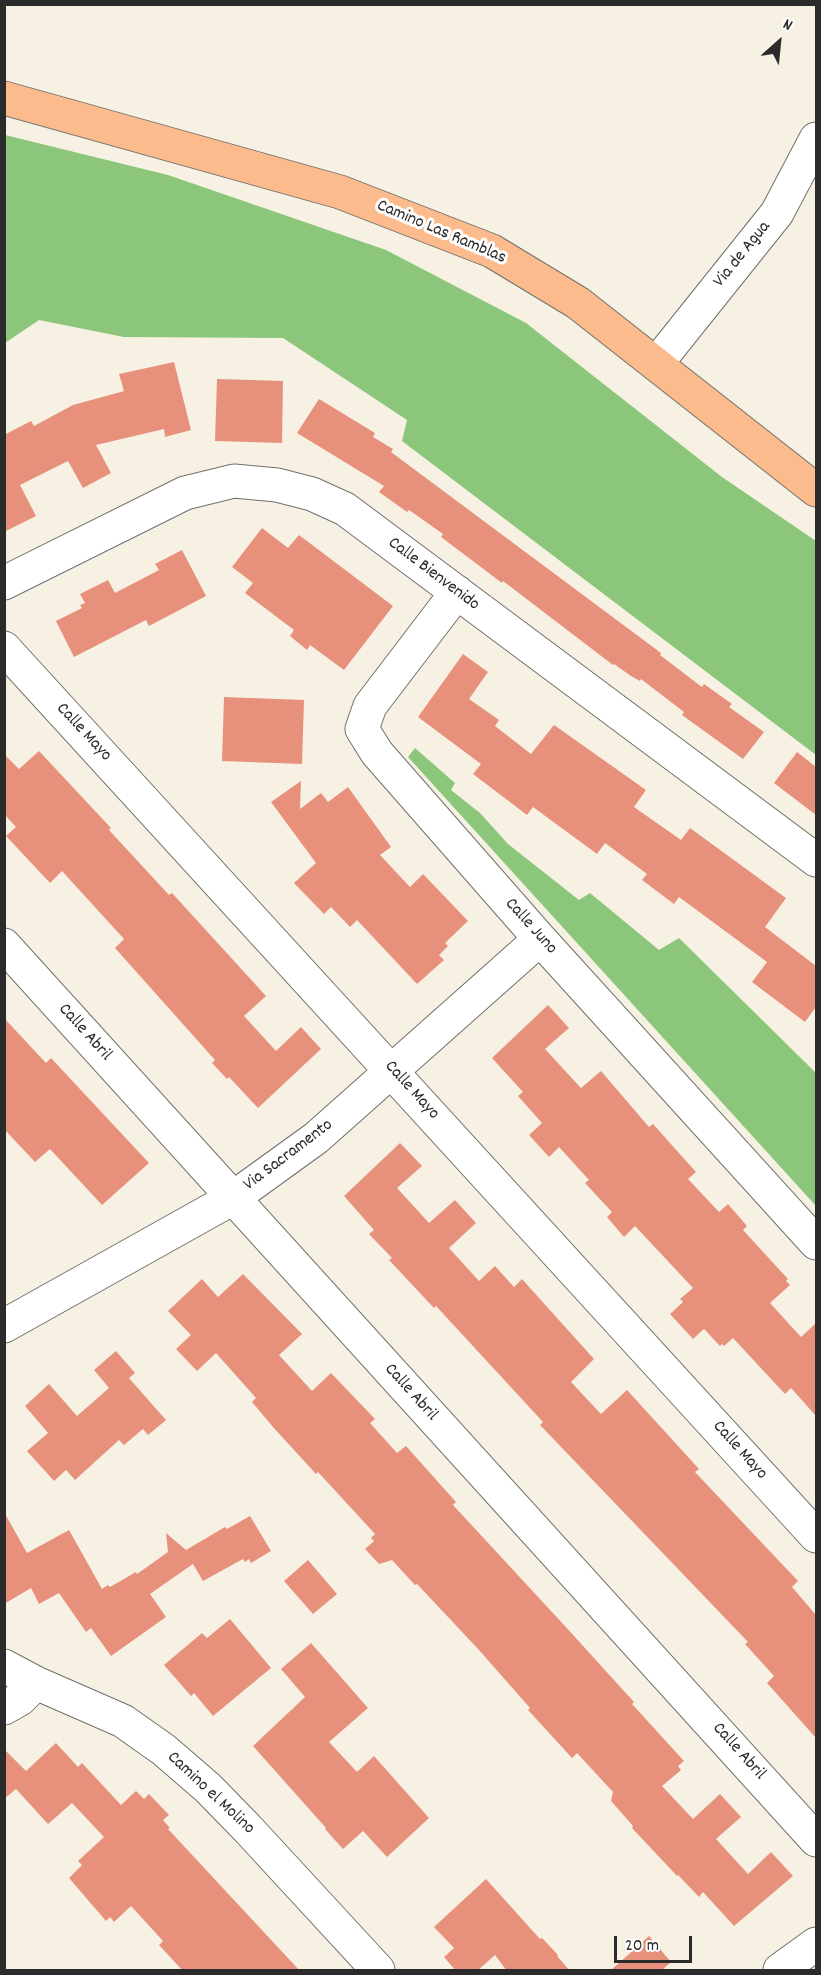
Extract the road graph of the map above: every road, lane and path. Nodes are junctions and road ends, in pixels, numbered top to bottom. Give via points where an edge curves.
1 (4, 98) edge
2 (816, 139) edge
3 (657, 363) junction
4 (816, 490) edge
5 (4, 583) edge
6 (457, 592) junction
7 (4, 648) edge
8 (816, 860) edge
9 (540, 939) junction
10 (4, 945) edge
11 (393, 1071) junction
12 (233, 1198) junction
13 (816, 1244) edge
14 (4, 1326) edge
15 (816, 1536) edge
16 (4, 1666) edge
17 (36, 1683) junction
18 (4, 1708) edge
19 (816, 1840) edge
20 (816, 1944) edge
21 (378, 1971) edge
22 (780, 1971) edge

1 - 3 main road, Camino Las Ramblas via 340,192 492,251 578,303
2 - 3 street, Via de Agua via 777,213
3 - 4 main road, Camino Las Ramblas
5 - 6 street, Calle Bienvenido via 185,493 234,481 277,485 312,494 345,509
6 - 8 street, Calle Bienvenido
6 - 9 street, Calle Juno via 370,706 362,729 377,753
7 - 11 street, Calle Mayo
9 - 11 street, Via Sacramento
9 - 13 street, Calle Juno
10 - 12 street, Calle Abril
11 - 12 street, Via Sacramento via 316,1138
11 - 15 street, Calle Mayo
12 - 14 street, Via Sacramento
12 - 19 street, Calle Abril
16 - 17 street, Camino el Molino
17 - 18 street via 20,1700
17 - 21 street, Camino el Molino via 123,1722 164,1750 247,1828
20 - 22 street

